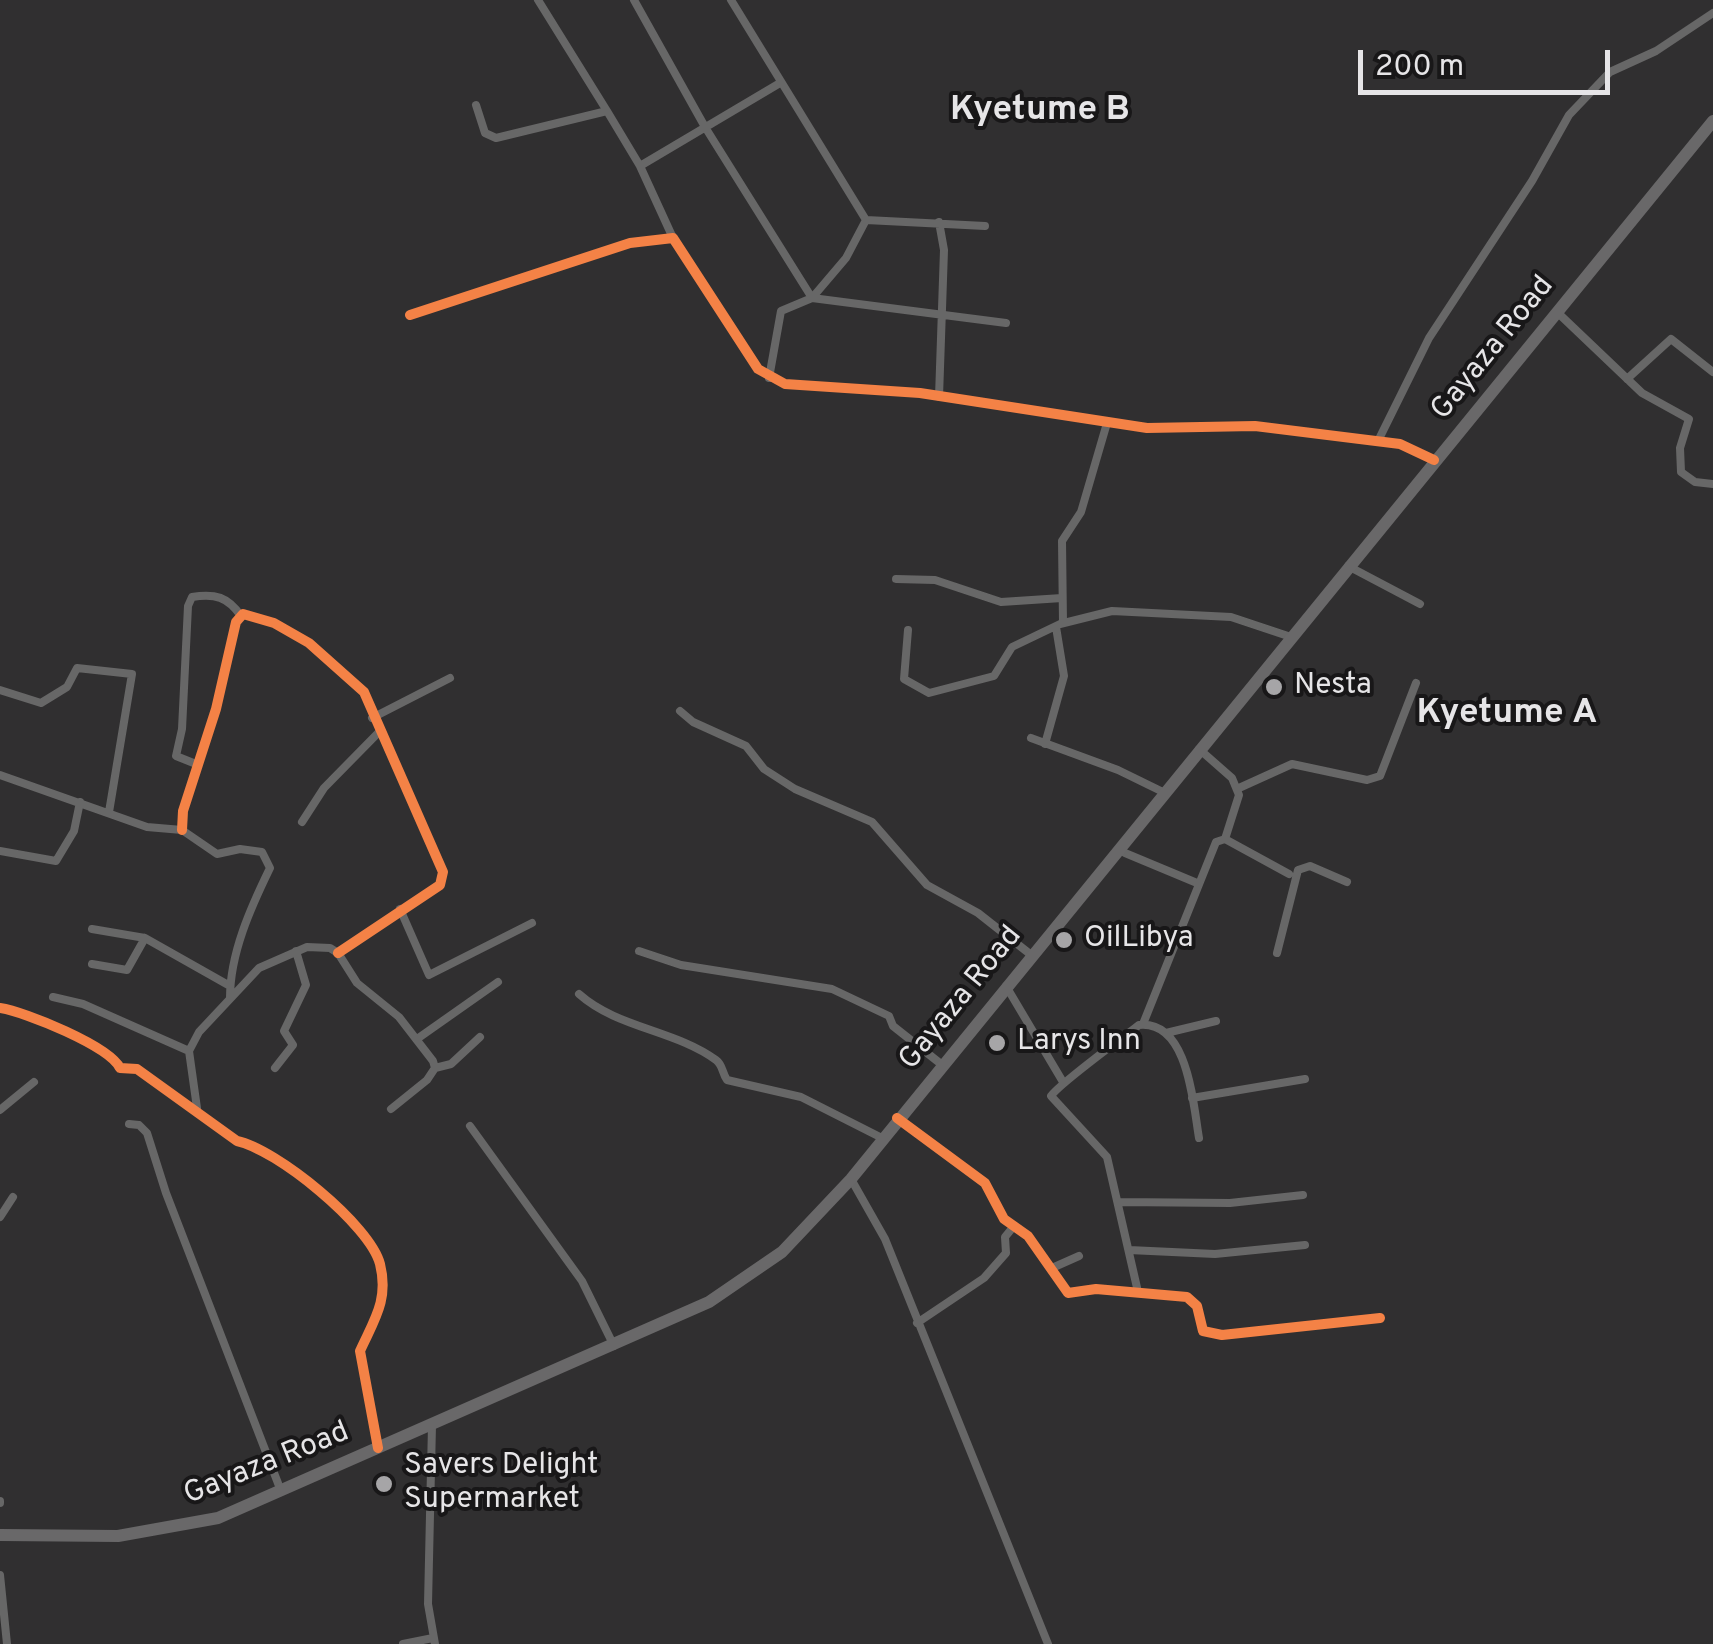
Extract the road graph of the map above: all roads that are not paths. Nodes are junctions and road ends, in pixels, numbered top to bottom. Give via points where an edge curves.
1 (538, 0) edge
2 (634, 0) edge
3 (730, 0) edge
4 (1713, 13) edge
5 (780, 83) junction
6 (476, 105) dead end
7 (607, 111) junction
8 (1713, 121) edge
9 (705, 126) junction
10 (640, 166) junction
11 (866, 220) junction
12 (939, 222) junction
13 (985, 226) dead end
14 (673, 238) junction
15 (812, 298) junction
16 (942, 312) junction
17 (1557, 312) junction
18 (410, 315) dead end
19 (1006, 323) dead end
20 (1713, 372) edge
21 (769, 378) junction
22 (1626, 379) junction
23 (938, 397) junction
24 (1107, 423) junction
25 (1378, 441) junction
26 (1434, 460) junction
27 (1713, 484) edge
28 (1348, 566) junction
29 (896, 579) dead end
30 (1062, 598) junction
31 (1420, 604) dead end
32 (241, 616) junction
33 (1060, 625) junction
34 (908, 630) dead end
35 (1291, 637) junction
36 (450, 678) dead end
37 (1416, 684) dead end
38 (0, 690) edge
39 (680, 711) dead end
40 (372, 718) junction
41 (380, 731) junction
42 (1031, 738) dead end
43 (1045, 744) junction
44 (1199, 748) junction
45 (196, 764) junction
46 (0, 775) edge
47 (1238, 788) junction
48 (1162, 792) junction
49 (80, 802) junction
50 (109, 812) junction
51 (302, 822) dead end
52 (182, 830) junction
53 (1225, 840) junction
54 (0, 851) edge
55 (1125, 853) dead end
56 (1288, 874) dead end
57 (1197, 882) junction
58 (1347, 882) dead end
59 (400, 909) junction
60 (532, 924) dead end
61 (92, 929) dead end
62 (145, 938) junction
63 (296, 951) junction
64 (639, 951) dead end
65 (1277, 953) dead end
66 (338, 954) junction
67 (1030, 954) junction
68 (92, 964) dead end
69 (498, 982) dead end
70 (230, 986) junction
71 (1006, 986) junction
72 (579, 994) dead end
73 (53, 997) dead end
74 (230, 998) junction
75 (0, 1008) edge
76 (1216, 1021) dead end
77 (1143, 1024) junction
78 (1166, 1033) junction
79 (480, 1036) dead end
80 (417, 1039) junction
81 (189, 1051) junction
82 (941, 1064) junction
83 (275, 1068) dead end
84 (435, 1068) junction
85 (1305, 1079) dead end
86 (34, 1082) dead end
87 (1063, 1082) junction
88 (1192, 1098) junction
89 (196, 1108) junction
90 (391, 1109) dead end
91 (0, 1110) edge
92 (897, 1118) junction
93 (128, 1124) dead end
94 (470, 1126) dead end
95 (882, 1138) junction
96 (1199, 1138) dead end
97 (851, 1179) junction
98 (1303, 1195) dead end
99 (13, 1197) dead end
100 (1118, 1202) junction
101 (0, 1217) edge
102 (1014, 1226) junction
103 (1305, 1245) dead end
104 (1129, 1250) junction
105 (1079, 1256) dead end
106 (1052, 1268) junction
107 (1138, 1292) junction
108 (1380, 1318) dead end
109 (916, 1323) junction
110 (614, 1346) junction
111 (432, 1426) junction
112 (378, 1448) junction
113 (281, 1491) junction
114 (0, 1536) edge
115 (0, 1575) edge
116 (434, 1641) edge
117 (6, 1644) edge
118 (403, 1644) edge
119 (1048, 1644) edge

1 - 7 street
2 - 9 street
3 - 5 street
4 - 25 street via 1610,72 1569,115 1428,338
5 - 9 street
5 - 11 street
6 - 7 street via 485,133 496,138
7 - 10 street
8 - 17 main road, Gayaza Road
9 - 10 street
9 - 15 street
10 - 14 street
11 - 12 street
11 - 15 street via 846,258
12 - 13 street
12 - 16 street
14 - 18 street via 630,243
14 - 21 street
15 - 16 street
15 - 21 street via 781,311
16 - 19 street
16 - 23 street
17 - 22 street
17 - 26 main road, Gayaza Road
20 - 22 street via 1671,339
21 - 23 street
22 - 27 street via 1689,419 1681,472
23 - 24 street
24 - 25 street via 1255,426
24 - 30 street via 1081,512 1062,540
25 - 26 street
26 - 28 main road, Gayaza Road
28 - 31 street
28 - 35 main road, Gayaza Road
29 - 30 street via 935,580 1001,602
30 - 33 street
32 - 40 street via 274,623 325,655 364,692
32 - 45 street
32 - 45 street via 217,596 196,596 188,606 176,756
33 - 34 street via 1012,647 994,676 929,693 904,679
33 - 35 street via 1112,612 1164,612 1239,618
33 - 43 street via 1064,676
35 - 44 main road, Gayaza Road
36 - 40 street
37 - 47 street via 1380,776 1367,780 1292,764
38 - 50 street via 42,702 67,687 77,668 132,674
39 - 67 street via 741,742 795,790 872,822 928,885
40 - 41 street
41 - 51 street via 324,788
41 - 59 street via 444,872 440,885
42 - 43 street
43 - 48 street
44 - 47 street
44 - 48 main road, Gayaza Road
45 - 52 street
46 - 49 street
47 - 53 street
48 - 67 main road, Gayaza Road
49 - 50 street
49 - 54 street via 74,831 56,861
50 - 52 street via 147,828
52 - 70 street via 210,852 262,852 270,864 257,886
53 - 56 street
53 - 57 street via 1216,842
55 - 57 street
57 - 77 street
58 - 65 street via 1310,866 1298,870
59 - 60 street via 430,976
59 - 66 street
61 - 62 street
62 - 68 street via 127,970
62 - 70 street
63 - 66 street via 320,946
63 - 74 street via 259,968
63 - 83 street via 306,985 284,1030 293,1046
64 - 82 street via 832,989 889,1016
66 - 80 street via 357,983
67 - 71 main road, Gayaza Road
69 - 80 street
70 - 74 street
71 - 82 main road, Gayaza Road
71 - 87 street
72 - 95 street via 604,1014 622,1016 719,1062 728,1080 801,1097
73 - 81 street
74 - 81 street
75 - 89 street via 116,1058 120,1068 137,1069
76 - 78 street
77 - 78 street
77 - 87 street
78 - 88 street
79 - 84 street via 450,1064
80 - 84 street
81 - 89 street
82 - 92 main road, Gayaza Road
84 - 90 street
85 - 88 street
86 - 91 street
87 - 100 street via 1052,1100 1107,1158
88 - 96 street
89 - 112 street via 324,1196 376,1255 382,1303 360,1355
92 - 95 main road, Gayaza Road
92 - 102 street via 985,1183
93 - 113 street via 148,1133
94 - 110 street via 582,1281
95 - 97 main road, Gayaza Road
97 - 109 street via 878,1225
97 - 110 main road, Gayaza Road via 782,1252 747,1278
98 - 100 street via 1230,1203
99 - 101 street
100 - 104 street
102 - 106 street
102 - 109 street via 1005,1236 1006,1253 984,1278
103 - 104 street via 1215,1254
104 - 107 street
105 - 106 street
106 - 107 street via 1068,1293
107 - 108 street via 1193,1300 1206,1334
109 - 119 street
110 - 111 main road, Gayaza Road
111 - 112 main road, Gayaza Road
111 - 116 street via 428,1604
112 - 113 main road, Gayaza Road
113 - 114 main road, Gayaza Road via 175,1528 78,1538
115 - 117 street
116 - 118 street

